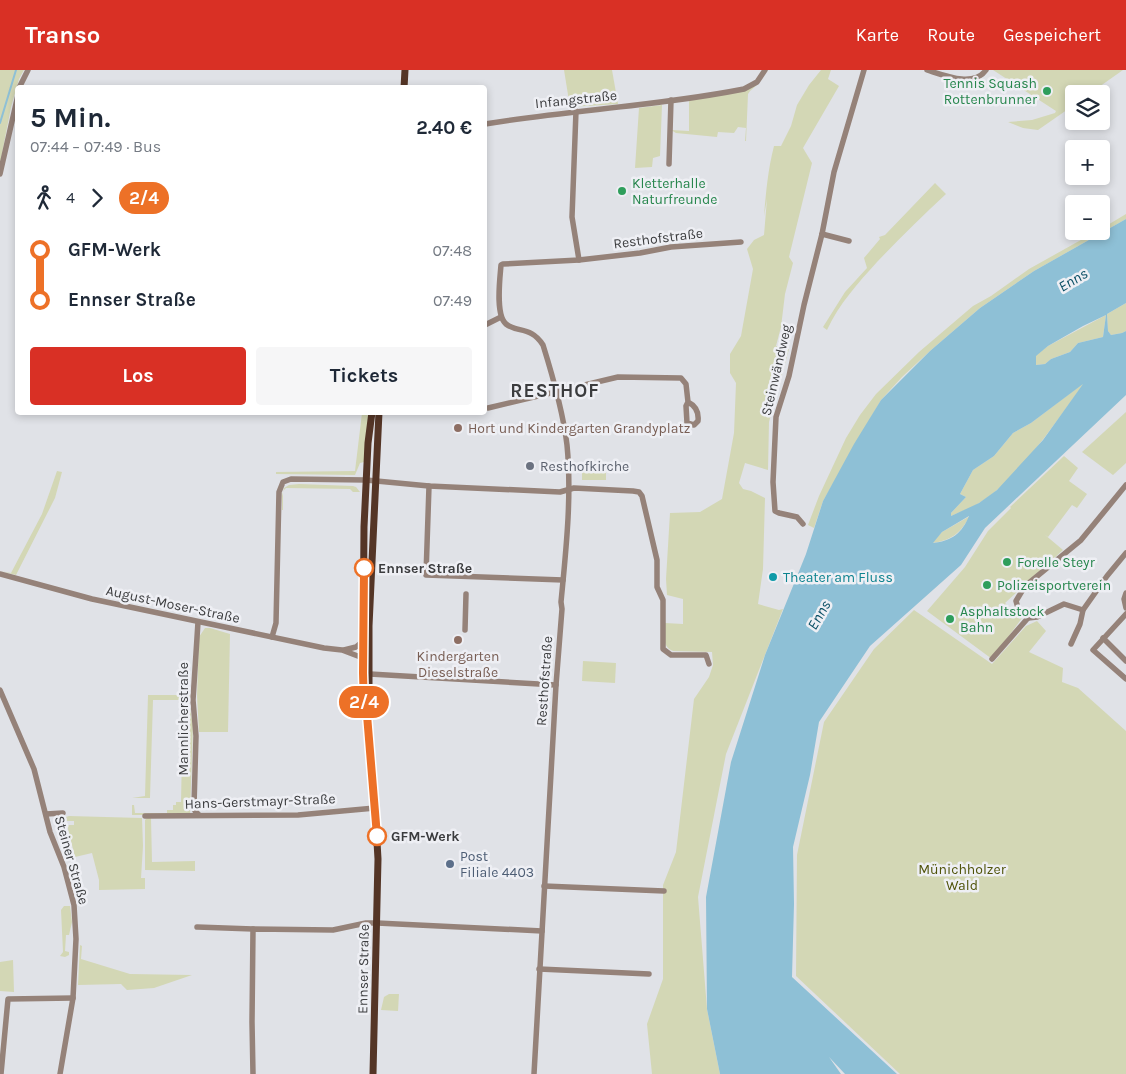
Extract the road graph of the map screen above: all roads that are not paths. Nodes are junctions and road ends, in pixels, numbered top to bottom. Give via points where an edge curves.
1 (28, 70) edge
2 (405, 70) edge
3 (765, 70) edge
4 (864, 70) edge
5 (927, 70) edge
6 (986, 70) edge
7 (20, 85) edge
8 (404, 85) edge
9 (671, 100) junction
10 (15, 108) edge
11 (576, 111) junction
12 (487, 124) edge
13 (669, 164) dead end
14 (0, 174) edge
15 (822, 234) junction
16 (741, 242) dead end
17 (848, 242) dead end
18 (579, 260) junction
19 (501, 317) junction
20 (487, 324) edge
21 (557, 392) junction
22 (688, 402) dead end
23 (488, 408) dead end
24 (372, 415) edge
25 (379, 415) edge
26 (366, 480) junction
27 (375, 480) junction
28 (1126, 485) edge
29 (429, 486) junction
30 (568, 490) junction
31 (803, 524) dead end
32 (1126, 553) edge
33 (0, 574) edge
34 (563, 580) junction
35 (1126, 593) edge
36 (466, 594) dead end
37 (1126, 608) edge
38 (1083, 610) junction
39 (1126, 614) edge
40 (1028, 618) junction
41 (198, 622) junction
42 (465, 630) dead end
43 (272, 637) junction
44 (1103, 638) junction
45 (363, 642) junction
46 (1071, 644) dead end
47 (342, 650) junction
48 (363, 658) junction
49 (992, 659) dead end
50 (1126, 661) edge
51 (709, 664) dead end
52 (370, 674) junction
53 (1126, 679) edge
54 (556, 685) junction
55 (0, 690) edge
56 (367, 715) junction
57 (376, 808) junction
58 (63, 813) dead end
59 (46, 814) junction
60 (199, 814) junction
61 (145, 816) dead end
62 (544, 886) junction
63 (664, 891) dead end
64 (376, 923) junction
65 (197, 927) dead end
66 (253, 929) junction
67 (542, 931) junction
68 (540, 969) junction
69 (649, 974) dead end
70 (73, 998) junction
71 (1, 1074) edge
72 (60, 1074) edge
73 (253, 1074) edge
74 (373, 1074) edge
75 (534, 1074) edge

1 - 7 street
2 - 8 main road
3 - 9 street, Infangstraße via 758,82 749,88
4 - 15 street, Steinwändweg via 834,172
5 - 6 street via 954,78 974,79
9 - 11 street, Infangstraße
9 - 13 street
10 - 14 street
11 - 12 street, Infangstraße
11 - 18 street via 572,217
15 - 17 street
15 - 31 street, Steinwändweg via 789,376 776,417 775,511 797,517
16 - 18 street, Resthofstraße via 671,247
18 - 19 street, Resthofstraße via 502,264
19 - 20 street
19 - 21 street, Resthofstraße via 507,324 540,340
21 - 22 street via 618,377 679,377 686,384
21 - 23 street
21 - 30 street, Resthofstraße via 567,443
24 - 26 main road, Ennser Straße
25 - 27 main road, Ennser Straße
26 - 27 street
26 - 43 street via 291,479 283,482 279,492 276,623
26 - 45 main road, Ennser Straße
27 - 29 street
27 - 52 main road, Ennser Straße
28 - 40 street via 1081,540 1038,574 1020,593 1017,603
29 - 30 street
29 - 34 street via 426,575
30 - 34 street, Resthofstraße
30 - 51 street via 639,492 657,560 657,587 663,604 663,649 671,655 706,655
32 - 38 street
33 - 41 street, August-Moser-Straße via 92,600
34 - 54 street, Resthofstraße
35 - 37 street
36 - 42 street
38 - 40 street via 1064,604
38 - 46 street
39 - 44 street
40 - 49 street
41 - 43 street, August-Moser-Straße
41 - 60 street, Mannlicherstraße via 193,700 196,736 194,806
43 - 47 street, August-Moser-Straße
44 - 50 street
44 - 53 street via 1093,650
45 - 47 street, August-Moser-Straße
45 - 48 main road, Ennser Straße
47 - 48 street, August-Moser-Straße
48 - 56 main road, Ennser Straße
52 - 54 street
52 - 56 main road, Ennser Straße
54 - 62 street, Resthofstraße
55 - 59 street, Steiner Straße via 30,757
56 - 57 main road, Ennser Straße
57 - 60 street, Hans-Gerstmayr-Straße via 298,814
57 - 64 main road, Ennser Straße
58 - 59 street
59 - 70 street, Steiner Straße via 70,887 75,913
60 - 61 street, Hans-Gerstmayr-Straße
62 - 63 street
62 - 67 street, Resthofstraße
64 - 66 street via 332,930
64 - 67 street
64 - 74 main road, Ennser Straße
65 - 66 street
66 - 73 street
67 - 68 street, Resthofstraße
68 - 69 street
68 - 75 street, Resthofstraße
70 - 71 street via 8,999
70 - 72 street, Steiner Straße

